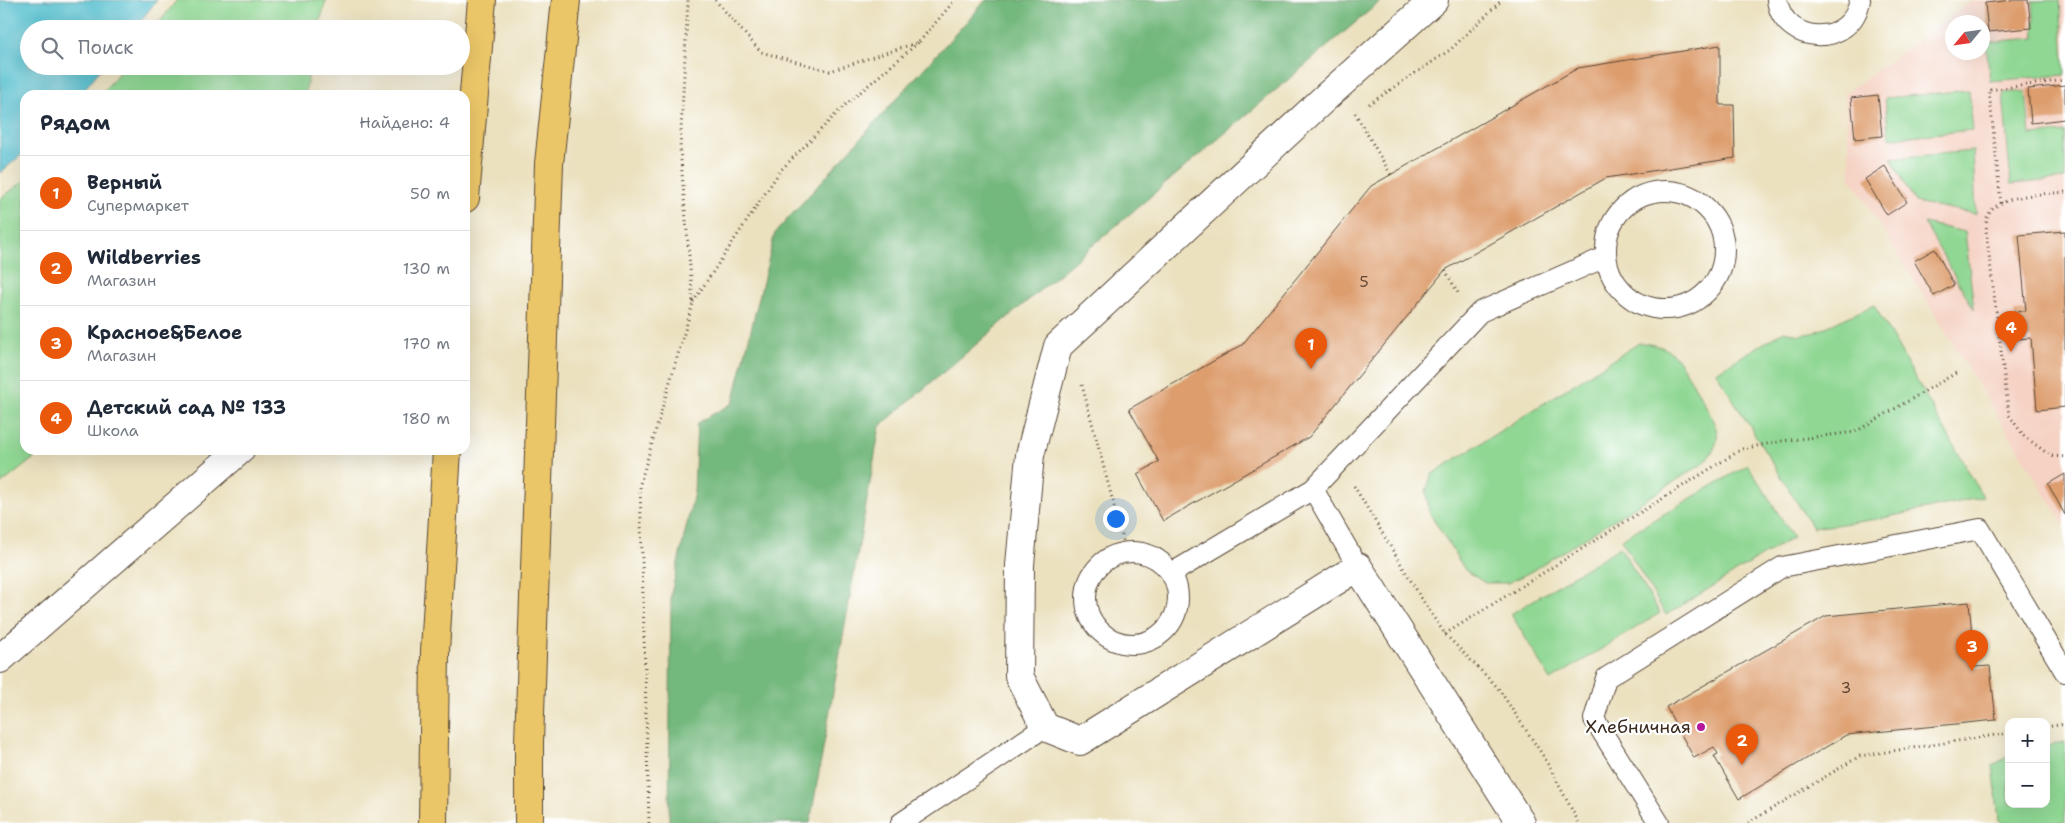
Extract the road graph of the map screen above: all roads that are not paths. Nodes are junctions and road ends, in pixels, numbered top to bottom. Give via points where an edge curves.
1 (482, 0) edge
2 (566, 0) edge
3 (1434, 0) edge
4 (1777, 0) edge
5 (1860, 0) edge
6 (470, 140) edge
7 (1605, 257) junction
8 (234, 455) edge
9 (447, 455) edge
10 (1313, 489) junction
11 (1358, 567) junction
12 (1172, 573) junction
13 (0, 659) edge
14 (2065, 672) edge
15 (1045, 727) junction
16 (433, 823) edge
17 (528, 823) edge
18 (901, 823) edge
19 (1521, 823) edge
20 (1659, 823) edge

1 - 6 main road
2 - 17 main road via 549,164 528,742
3 - 15 street via 1058,346 1030,455 1020,565 1019,676
4 - 5 lane via 1778,10 1794,30 1820,37 1843,29 1858,12
7 - 7 lane via 1609,226 1628,201 1658,190 1689,194 1713,214 1725,243 1720,274 1701,299 1672,310 1641,306 1622,291 1616,286
7 - 10 lane via 1480,312
8 - 13 street
9 - 16 main road via 435,651
10 - 11 lane
10 - 12 lane
11 - 15 street via 1080,741
11 - 19 street
12 - 12 lane via 1152,555 1126,551 1102,562 1087,584 1086,611 1101,634 1125,645 1151,641 1172,624 1179,599
14 - 20 lane via 1980,529 1782,567 1606,678 1594,719
15 - 18 lane

